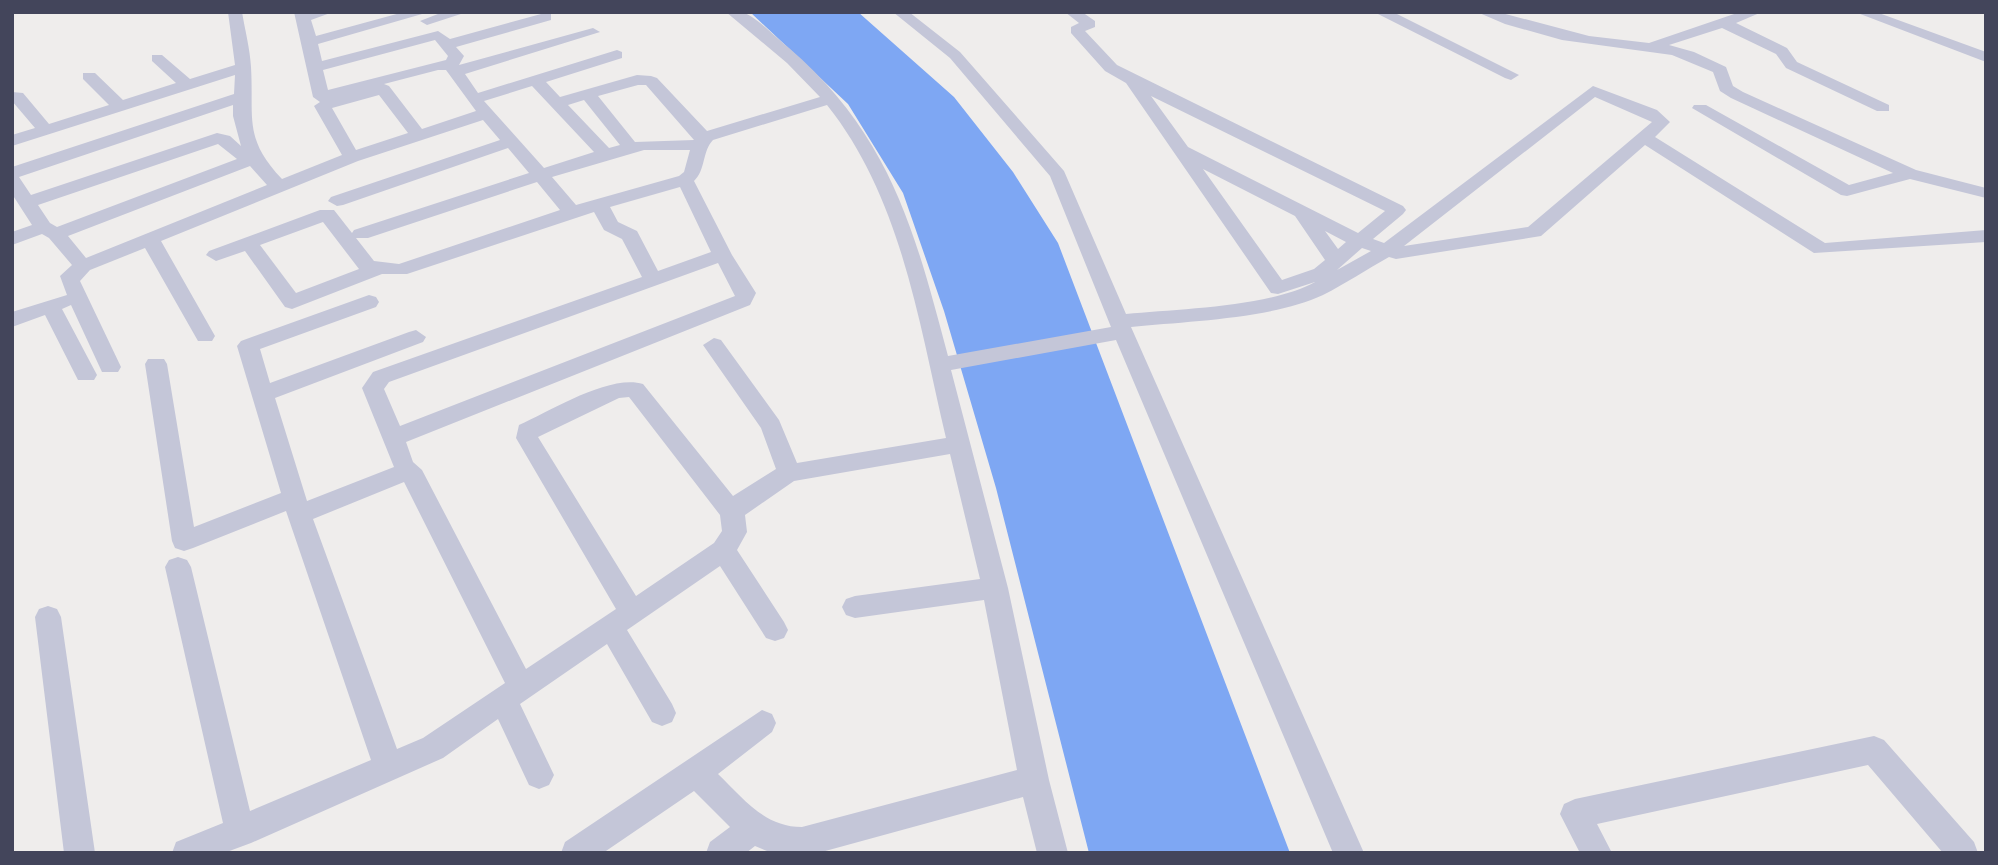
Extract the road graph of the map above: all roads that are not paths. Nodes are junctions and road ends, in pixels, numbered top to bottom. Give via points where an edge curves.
1 (235, 12) edge
2 (326, 12) edge
3 (460, 12) edge
4 (733, 12) edge
5 (900, 12) edge
6 (1072, 12) edge
7 (1381, 12) edge
8 (1484, 12) edge
9 (1755, 12) edge
10 (1862, 12) edge
11 (302, 15) edge
12 (423, 16) edge
13 (547, 17) dead end
14 (1722, 22) junction
15 (593, 32) dead end
16 (442, 40) junction
17 (310, 42) junction
18 (1652, 46) junction
19 (617, 55) dead end
20 (1986, 57) edge
21 (157, 58) dead end
22 (243, 67) junction
23 (314, 68) junction
24 (453, 68) junction
25 (1511, 75) dead end
26 (89, 76) dead end
27 (535, 80) junction
28 (1132, 80) junction
29 (187, 85) junction
30 (589, 94) junction
31 (16, 96) dead end
32 (242, 97) junction
33 (474, 99) junction
34 (830, 99) junction
35 (321, 102) junction
36 (556, 103) junction
37 (120, 106) junction
38 (1700, 108) dead end
39 (1883, 108) dead end
40 (486, 114) junction
41 (46, 130) junction
42 (418, 135) junction
43 (1644, 137) junction
44 (12, 141) edge
45 (510, 142) junction
46 (701, 142) junction
47 (631, 148) junction
48 (1182, 151) junction
49 (605, 154) junction
50 (352, 157) junction
51 (253, 159) junction
52 (316, 172) junction
53 (12, 173) edge
54 (538, 174) junction
55 (1910, 174) junction
56 (12, 180) edge
57 (685, 180) junction
58 (279, 187) junction
59 (1986, 193) edge
60 (29, 202) junction
61 (599, 204) junction
62 (335, 208) junction
63 (572, 212) junction
64 (1301, 212) junction
65 (50, 231) junction
66 (361, 234) junction
67 (1986, 236) edge
68 (12, 239) edge
69 (150, 239) junction
70 (1359, 241) junction
71 (249, 243) junction
72 (1385, 251) junction
73 (216, 255) dead end
74 (722, 255) junction
75 (1336, 261) junction
76 (83, 266) junction
77 (383, 270) junction
78 (652, 278) junction
79 (75, 295) junction
80 (369, 302) dead end
81 (51, 306) junction
82 (12, 320) edge
83 (1120, 326) junction
84 (205, 336) dead end
85 (416, 337) dead end
86 (715, 345) dead end
87 (156, 364) dead end
88 (940, 365) junction
89 (110, 367) dead end
90 (86, 375) dead end
91 (263, 394) junction
92 (393, 438) junction
93 (960, 444) junction
94 (402, 461) dead end
95 (789, 474) junction
96 (296, 506) junction
97 (732, 512) junction
98 (723, 550) junction
99 (178, 567) dead end
100 (995, 588) junction
101 (855, 607) dead end
102 (48, 617) dead end
103 (621, 619) junction
104 (775, 630) dead end
105 (513, 694) junction
106 (662, 713) dead end
107 (762, 723) dead end
108 (389, 769) junction
109 (696, 773) junction
110 (539, 775) dead end
111 (1034, 780) junction
112 (753, 828) junction
113 (240, 832) junction
114 (80, 853) edge
115 (187, 853) edge
116 (576, 853) edge
117 (721, 853) edge
118 (1053, 853) edge
119 (1349, 853) edge
120 (1597, 853) edge
121 (1963, 853) edge

1 - 22 street
2 - 11 street
3 - 12 street
4 - 34 street via 766,36
5 - 83 street via 955,55 1058,175
6 - 28 street via 1090,24 1076,30 1111,68
7 - 25 street
8 - 18 street via 1545,33
9 - 14 street
10 - 20 street
11 - 17 street
12 - 16 street
12 - 17 street
13 - 16 street
14 - 18 street
14 - 39 street via 1782,51 1791,65
15 - 24 street
16 - 23 street
16 - 24 street via 456,58
17 - 23 street
18 - 55 street via 1712,65 1724,74 1730,92
19 - 27 street
21 - 29 street
22 - 29 street
22 - 32 street
23 - 35 street
24 - 33 street
24 - 35 street via 438,65
26 - 37 street
27 - 33 street
27 - 36 street
28 - 48 street
28 - 70 street via 1397,210
29 - 37 street
30 - 36 street
30 - 46 street via 637,80 651,81
30 - 47 street
31 - 41 street
32 - 51 street via 241,116
32 - 53 street
33 - 40 street
34 - 46 street
34 - 88 street via 845,115 889,194 909,245
35 - 42 street via 383,89
35 - 50 street
36 - 49 street
37 - 41 street
38 - 55 street via 1847,191
40 - 42 street
40 - 45 street
41 - 44 street
42 - 50 street
43 - 67 street via 1821,249
43 - 72 street via 1534,232
43 - 72 street via 1662,122 1651,113 1594,91
45 - 54 street
45 - 62 street
46 - 47 street
46 - 57 street via 692,174
47 - 49 street
48 - 64 street
48 - 75 street via 1278,288 1321,273
49 - 54 street
50 - 52 street
51 - 58 street
51 - 60 street via 217,138
51 - 65 street
52 - 58 street
52 - 62 street
54 - 63 street
54 - 66 street
55 - 59 street
56 - 60 street
57 - 61 street
57 - 74 street
58 - 69 street
60 - 65 street
61 - 63 street
61 - 78 street via 611,226 630,235
62 - 66 street
62 - 71 street
62 - 77 street via 368,267
63 - 77 street via 400,270
64 - 70 street
64 - 75 street
65 - 68 street
65 - 76 street
66 - 77 street
69 - 76 street
69 - 84 street
70 - 72 street
70 - 75 street
71 - 73 street
71 - 77 street via 292,302
72 - 83 street via 1314,291 1279,301
74 - 78 street
74 - 92 street via 746,293 743,300
76 - 79 street via 70,276
78 - 92 street via 381,377 373,388
79 - 81 street
79 - 89 street
80 - 91 street via 246,338
81 - 82 street
81 - 90 street
83 - 88 street
83 - 119 street
85 - 91 street
86 - 95 street via 771,426
87 - 96 street via 184,541
88 - 93 street
91 - 96 street
92 - 94 street
93 - 95 street
93 - 100 street
95 - 97 street via 748,496
96 - 105 street via 411,470
96 - 108 street
97 - 98 street via 735,532
97 - 103 street via 635,389 616,390 527,430 527,438
98 - 103 street
98 - 104 street
99 - 113 street
100 - 101 street
100 - 111 street
102 - 114 street
103 - 105 street
103 - 106 street
105 - 108 street via 433,748
105 - 110 street
107 - 109 street
108 - 113 street
109 - 112 street
109 - 116 street
111 - 112 street via 802,842 778,840
111 - 118 street
112 - 117 street
113 - 115 street
120 - 121 street via 1575,814 1874,750

